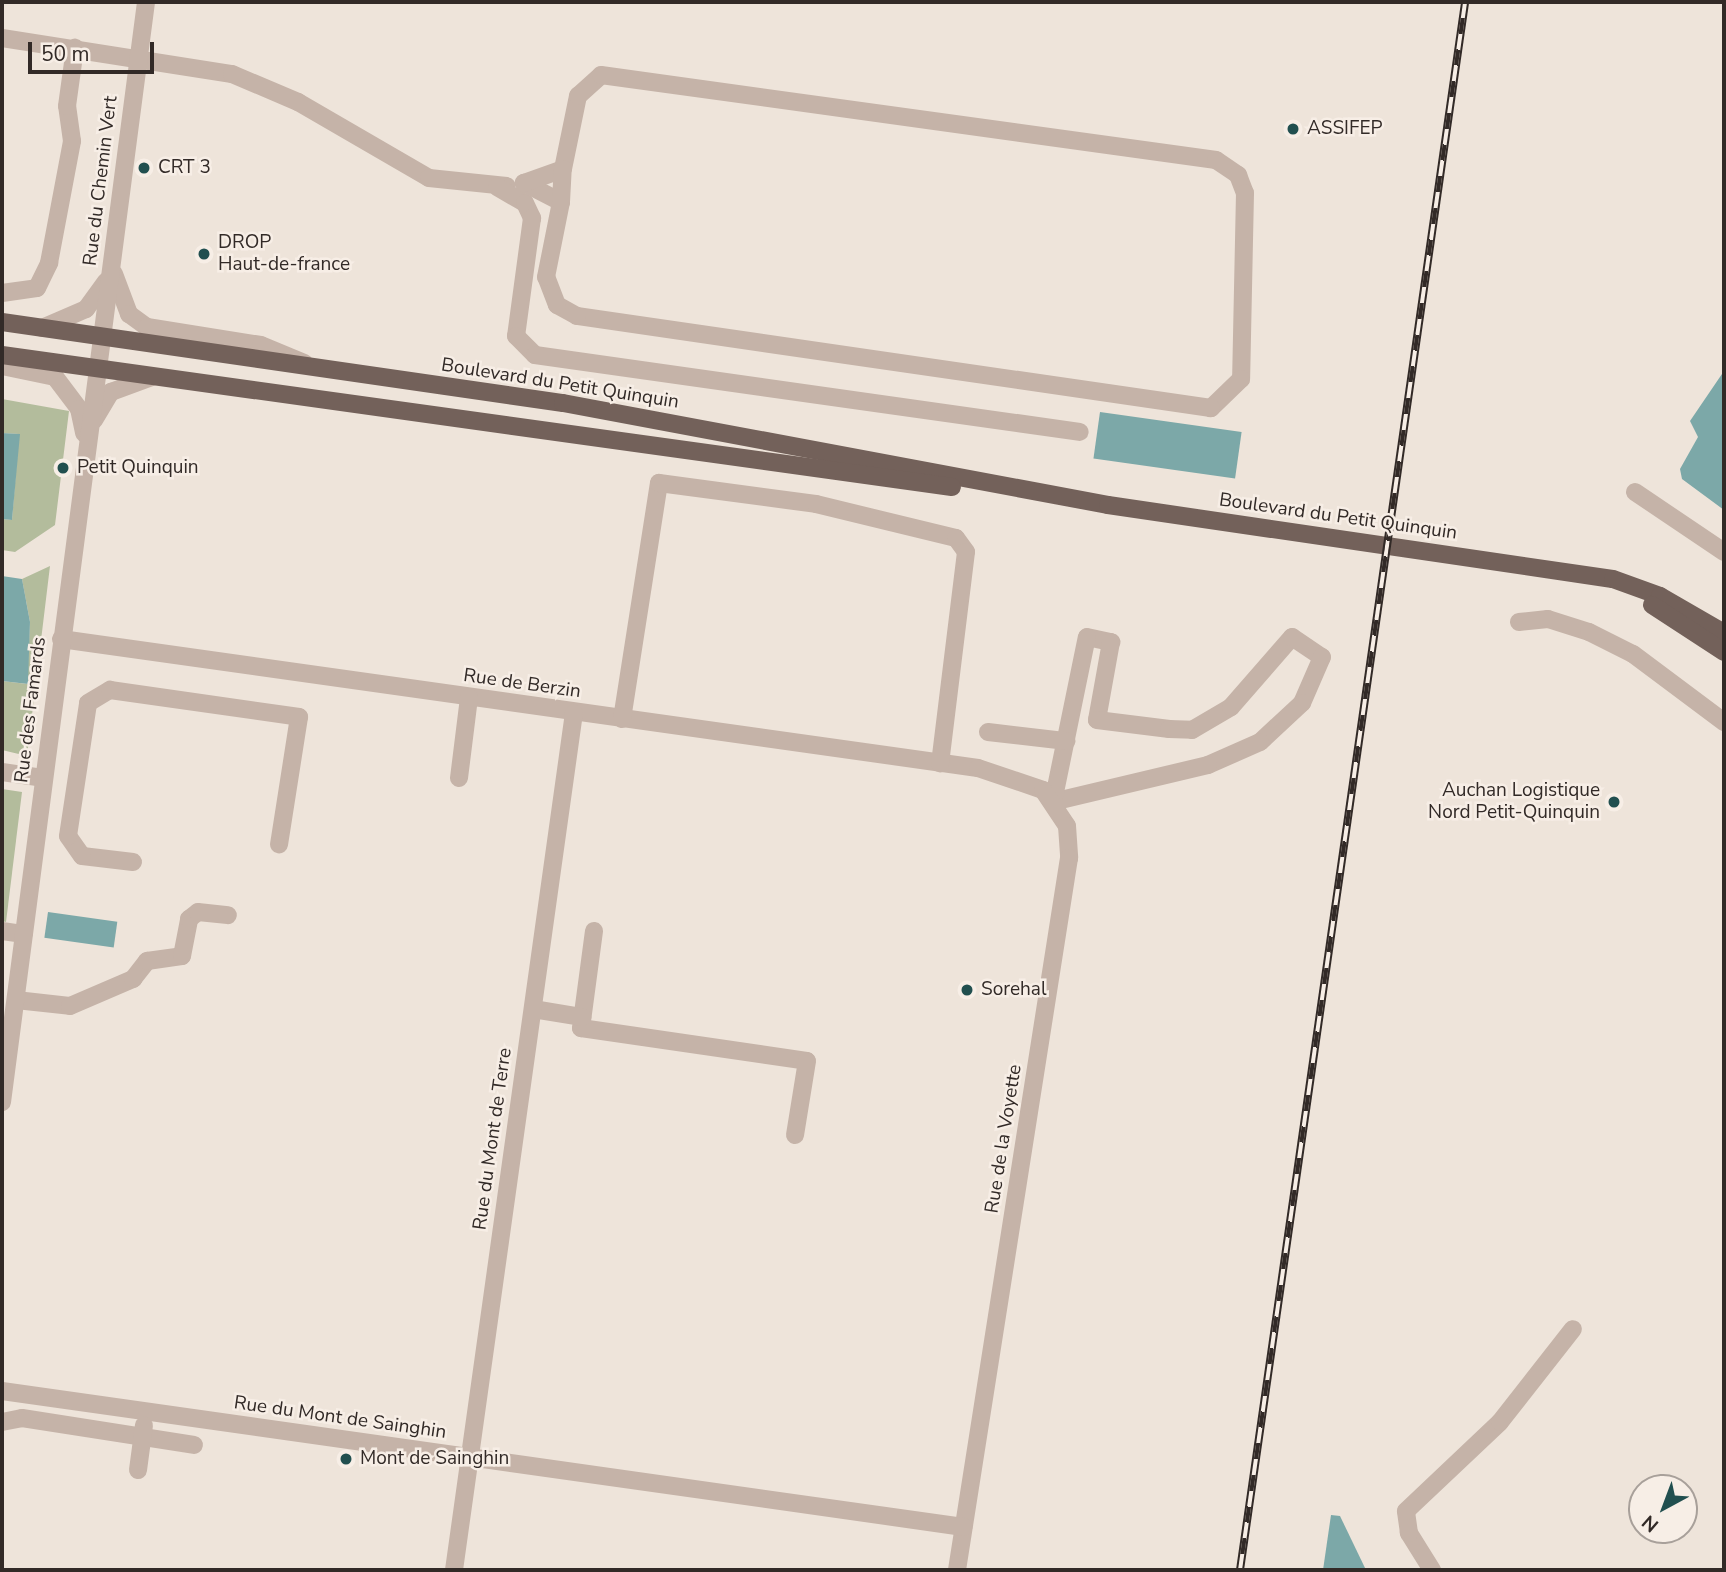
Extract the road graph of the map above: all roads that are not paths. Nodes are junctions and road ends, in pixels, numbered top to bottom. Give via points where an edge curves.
1 (146, 2) edge
2 (2, 38) edge
3 (75, 48) junction
4 (138, 57) junction
5 (563, 169) junction
6 (524, 183) junction
7 (497, 187) junction
8 (561, 202) junction
9 (112, 261) junction
10 (2, 293) edge
11 (2, 322) edge
12 (43, 328) junction
13 (102, 336) junction
14 (2, 355) edge
15 (97, 365) junction
16 (2, 366) edge
17 (310, 366) junction
18 (168, 376) junction
19 (1080, 432) dead end
20 (86, 443) junction
21 (1635, 492) dead end
22 (1108, 505) junction
23 (1724, 552) edge
24 (1561, 570) junction
25 (1519, 622) dead end
26 (1724, 633) edge
27 (61, 639) junction
28 (1724, 652) edge
29 (469, 698) junction
30 (575, 713) junction
31 (622, 719) junction
32 (1724, 722) edge
33 (989, 732) dead end
34 (1066, 741) junction
35 (46, 759) junction
36 (940, 762) junction
37 (78, 766) junction
38 (978, 768) joint
39 (2, 772) edge
40 (44, 778) junction
41 (459, 778) dead end
42 (1053, 802) junction
43 (279, 844) dead end
44 (133, 862) dead end
45 (228, 915) dead end
46 (2, 931) edge
47 (594, 931) dead end
48 (24, 934) junction
49 (16, 1000) junction
50 (533, 1009) junction
51 (582, 1017) junction
52 (4, 1063) edge
53 (2, 1102) edge
54 (795, 1135) dead end
55 (1573, 1329) dead end
56 (2, 1391) edge
57 (146, 1412) junction
58 (2, 1422) edge
59 (142, 1437) junction
60 (194, 1445) dead end
61 (470, 1458) junction
62 (138, 1470) dead end
63 (963, 1527) junction
64 (454, 1570) edge
65 (957, 1570) edge
66 (1432, 1570) edge

1 - 4 street, Rue du Chemin Vert
2 - 3 street
3 - 4 street
3 - 10 street via 67,106 72,141 49,263 37,288
4 - 7 street via 252,82 429,178
4 - 9 street, Rue du Chemin Vert
5 - 6 street
5 - 8 street
5 - 8 street via 578,96 601,75 1216,160 1238,175 1245,192 1241,379 1226,401 1211,408 577,316 557,305 546,277
6 - 7 street
6 - 8 street
7 - 19 street via 524,204 532,218 516,336 535,355
9 - 12 street via 86,309
9 - 13 street, Rue du Chemin Vert
9 - 17 street via 121,301 137,322 261,345
11 - 12 main road, Boulevard du Petit Quinquin
12 - 13 main road, Boulevard du Petit Quinquin
13 - 15 street, Rue du Chemin Vert
13 - 17 main road, Boulevard du Petit Quinquin
14 - 15 main road, Boulevard du Petit Quinquin
15 - 18 main road, Boulevard du Petit Quinquin
15 - 20 street, Rue des Famards
16 - 20 street via 55,377 79,410
17 - 22 main road, Boulevard du Petit Quinquin via 639,415
18 - 20 street via 135,380 111,392
18 - 22 main road, Boulevard du Petit Quinquin
20 - 27 street, Rue des Famards
21 - 23 street
22 - 24 main road, Boulevard du Petit Quinquin
24 - 26 main road, Boulevard du Petit Quinquin via 1635,586
24 - 28 main road, Boulevard du Petit Quinquin via 1644,601
25 - 32 street via 1548,619 1589,632 1633,654
27 - 29 street, Rue de Berzin
27 - 35 street, Rue des Famards
29 - 30 street, Rue de Berzin
29 - 41 street
30 - 31 street, Rue de Berzin
30 - 50 street, Rue du Mont de Terre
31 - 36 street, Rue de Berzin
31 - 36 street via 659,483 816,504 956,538 966,552
33 - 34 street
34 - 42 street
34 - 42 street via 1087,637 1111,642 1097,720 1170,729 1192,730 1231,708 1292,637 1322,657 1302,703 1260,742 1208,765
35 - 37 street
35 - 40 street, Rue des Famards
36 - 38 street, Rue de Berzin
37 - 43 street via 88,703 110,690 299,717
37 - 44 street via 68,836 82,856
38 - 42 street, Rue de la Voyette via 1022,779
39 - 40 street
40 - 48 street, Rue des Famards
42 - 63 street, Rue de la Voyette via 1067,827 1069,858
45 - 49 street via 198,912 189,919 182,956 146,961 133,979 70,1006
46 - 48 street
47 - 51 street
48 - 49 street, Rue des Famards
49 - 52 street, Rue des Famards
50 - 51 street
50 - 61 street, Rue du Mont de Terre
51 - 54 street via 580,1028 807,1061
52 - 53 street, Rue des Famards
55 - 66 street via 1500,1422 1406,1511 1409,1534
56 - 57 street, Rue du Mont de Sainghin
57 - 59 street
57 - 61 street, Rue du Mont de Sainghin
58 - 59 street via 22,1418
59 - 60 street
59 - 62 street
61 - 63 street, Rue du Mont de Sainghin
61 - 64 street, Rue du Mont de Terre
63 - 65 street, Rue de la Voyette

